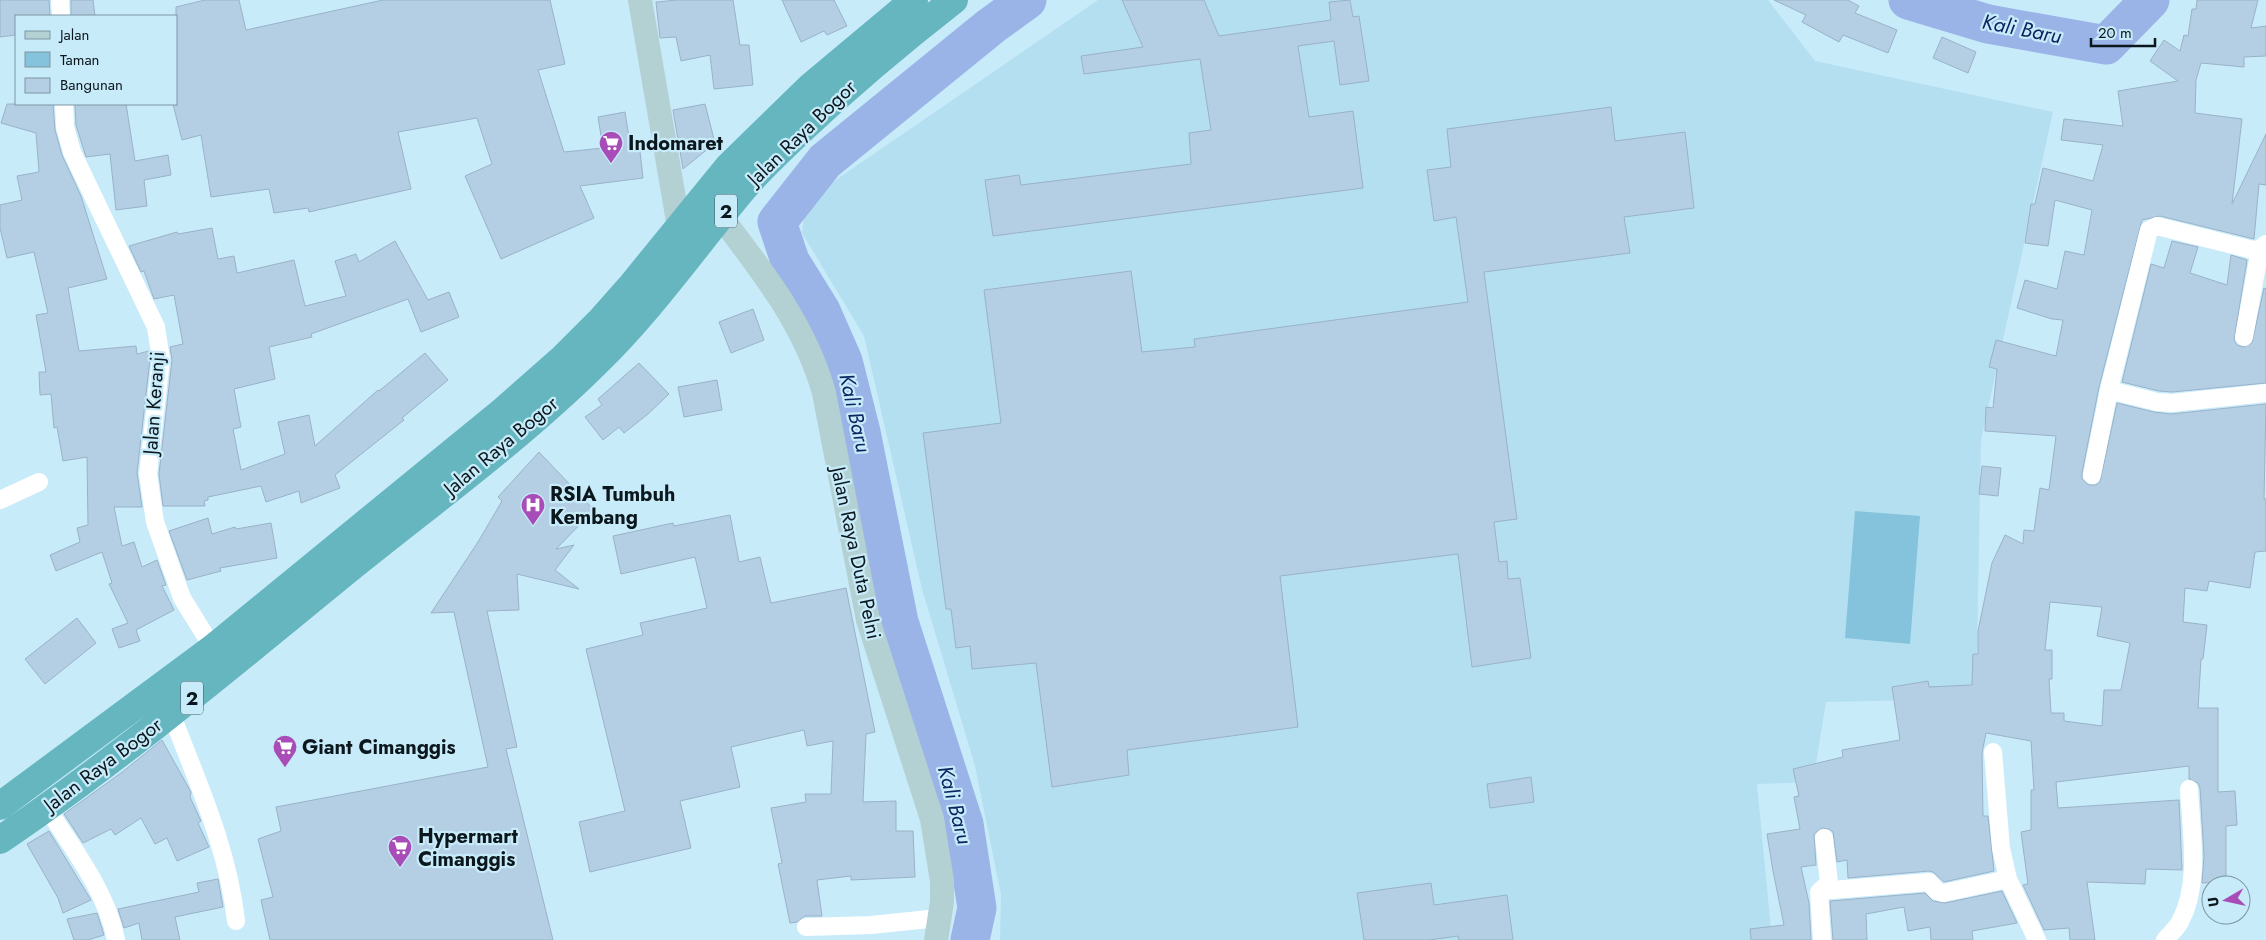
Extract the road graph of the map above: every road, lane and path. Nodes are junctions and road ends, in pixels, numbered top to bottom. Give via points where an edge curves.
1 (60, 0) edge
2 (640, 0) edge
3 (914, 0) edge
4 (954, 0) edge
5 (60, 15) edge
6 (64, 105) edge
7 (721, 217) junction
8 (679, 227) junction
9 (2263, 246) edge
10 (2244, 337) dead end
11 (2108, 390) junction
12 (2266, 393) edge
13 (426, 472) junction
14 (2092, 475) dead end
15 (39, 482) dead end
16 (444, 494) junction
17 (0, 500) edge
18 (212, 648) junction
19 (172, 713) junction
20 (1993, 752) dead end
21 (2189, 789) dead end
22 (0, 806) edge
23 (47, 808) junction
24 (1824, 838) dead end
25 (0, 840) edge
26 (2008, 879) junction
27 (1820, 890) junction
28 (236, 921) dead end
29 (806, 927) dead end
30 (938, 929) edge
31 (116, 940) edge
32 (1822, 940) edge
33 (2037, 940) edge
34 (2165, 940) edge

1 - 5 street
2 - 8 main road
3 - 8 highway, Jalan Raya Bogor / 2 via 848,53 775,119 728,167
4 - 7 highway, Jalan Raya Bogor / 2 via 827,106 745,186
6 - 18 street, Jalan Keranji via 65,127 72,152 156,327 161,359 148,474 155,522 182,598
7 - 16 highway, Jalan Raya Bogor / 2 via 663,289 597,362 514,437
7 - 30 main road, Jalan Raya Duta Pelni via 793,317 817,367 868,620 932,819 942,881
8 - 13 highway, Jalan Raya Bogor / 2 via 600,322 563,358
9 - 10 street
9 - 11 street via 2253,250 2157,226 2149,230
11 - 12 street via 2172,404
11 - 14 street
13 - 16 highway
13 - 18 highway, Jalan Raya Bogor / 2
15 - 17 street
16 - 19 highway, Jalan Raya Bogor / 2
18 - 22 highway, Jalan Raya Bogor / 2
19 - 23 highway, Jalan Raya Bogor / 2
19 - 28 street via 222,846
20 - 26 street via 2001,848
21 - 34 street via 2191,888 2179,924
23 - 25 highway, Jalan Raya Bogor / 2
23 - 31 street via 94,883
24 - 27 street via 1829,883
26 - 27 street via 1943,893 1936,891 1929,882
26 - 33 street
27 - 32 street
29 - 30 street via 871,925

